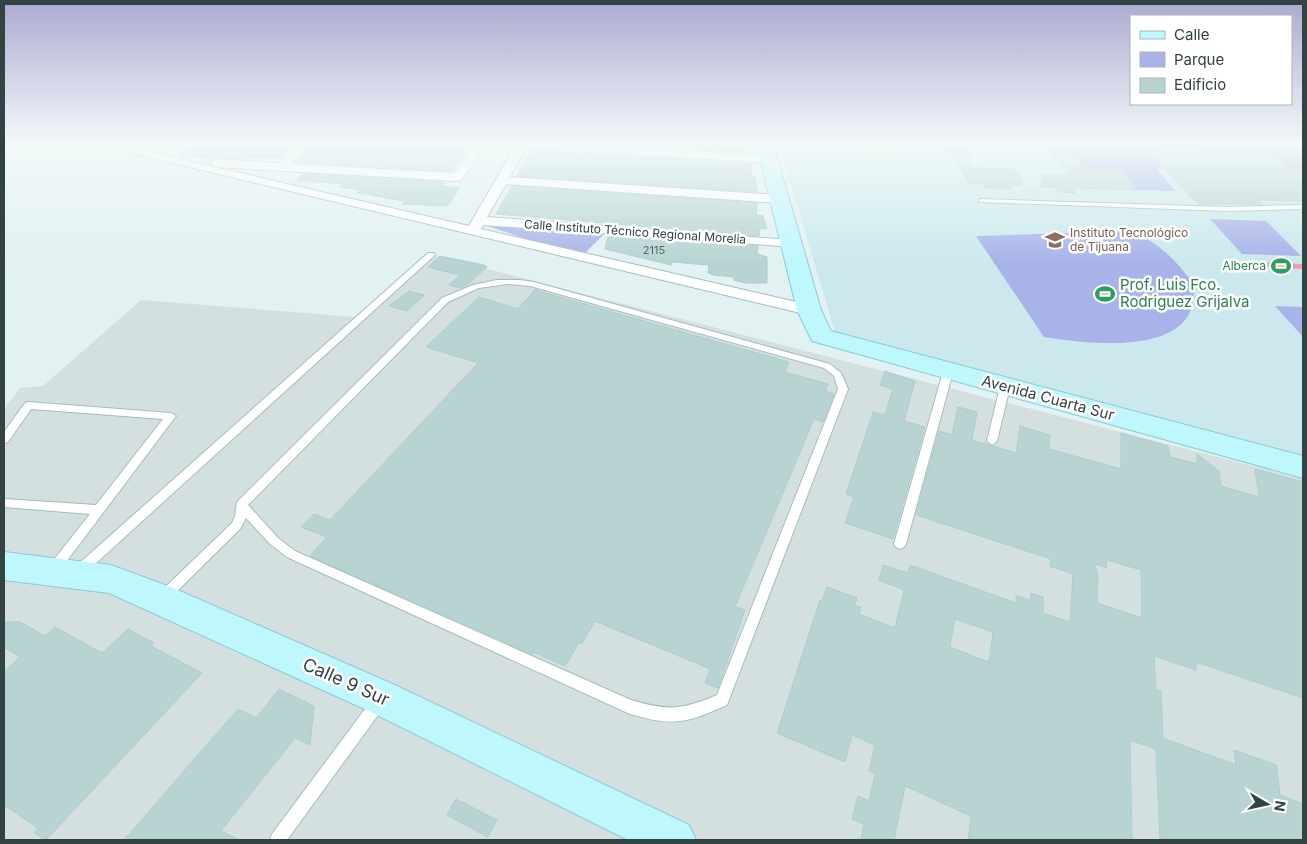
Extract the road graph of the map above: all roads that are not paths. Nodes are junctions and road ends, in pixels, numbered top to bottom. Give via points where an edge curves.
1 (270, 182) edge
2 (501, 182) edge
3 (537, 182) edge
4 (774, 182) edge
5 (779, 199) junction
6 (981, 201) dead end
7 (1303, 207) edge
8 (476, 226) junction
9 (790, 244) junction
10 (431, 255) dead end
11 (810, 310) junction
12 (948, 372) junction
13 (1005, 387) junction
14 (4, 439) edge
15 (992, 441) dead end
16 (1303, 467) edge
17 (4, 503) edge
18 (241, 505) junction
19 (99, 510) junction
20 (900, 544) dead end
21 (4, 566) edge
22 (63, 573) junction
23 (161, 599) junction
24 (382, 698) junction
25 (278, 840) edge
26 (674, 840) edge

1 - 8 street
2 - 8 street
3 - 5 street
4 - 5 street, Avenida Cuarta Sur
5 - 9 street, Avenida Cuarta Sur
6 - 7 lane via 1227,209
8 - 9 street, Calle Instituto Técnico Regional Morelia
8 - 11 street
9 - 11 street, Avenida Cuarta Sur
10 - 22 lane
11 - 12 street, Avenida Cuarta Sur via 817,332 827,339
12 - 13 street, Avenida Cuarta Sur
12 - 20 lane
13 - 15 lane
13 - 16 street, Avenida Cuarta Sur
14 - 19 lane via 28,405 171,416
17 - 19 lane
18 - 18 lane via 445,300 466,289 496,281 514,280 531,284 827,366 838,375 843,389 722,700 686,715 658,715 630,706 291,554 274,541
18 - 23 lane via 241,516 236,526
19 - 22 lane
21 - 22 street, Calle 9 Sur
22 - 23 street, Calle 9 Sur via 111,579
23 - 24 street, Calle 9 Sur
24 - 25 lane
24 - 26 street, Calle 9 Sur

